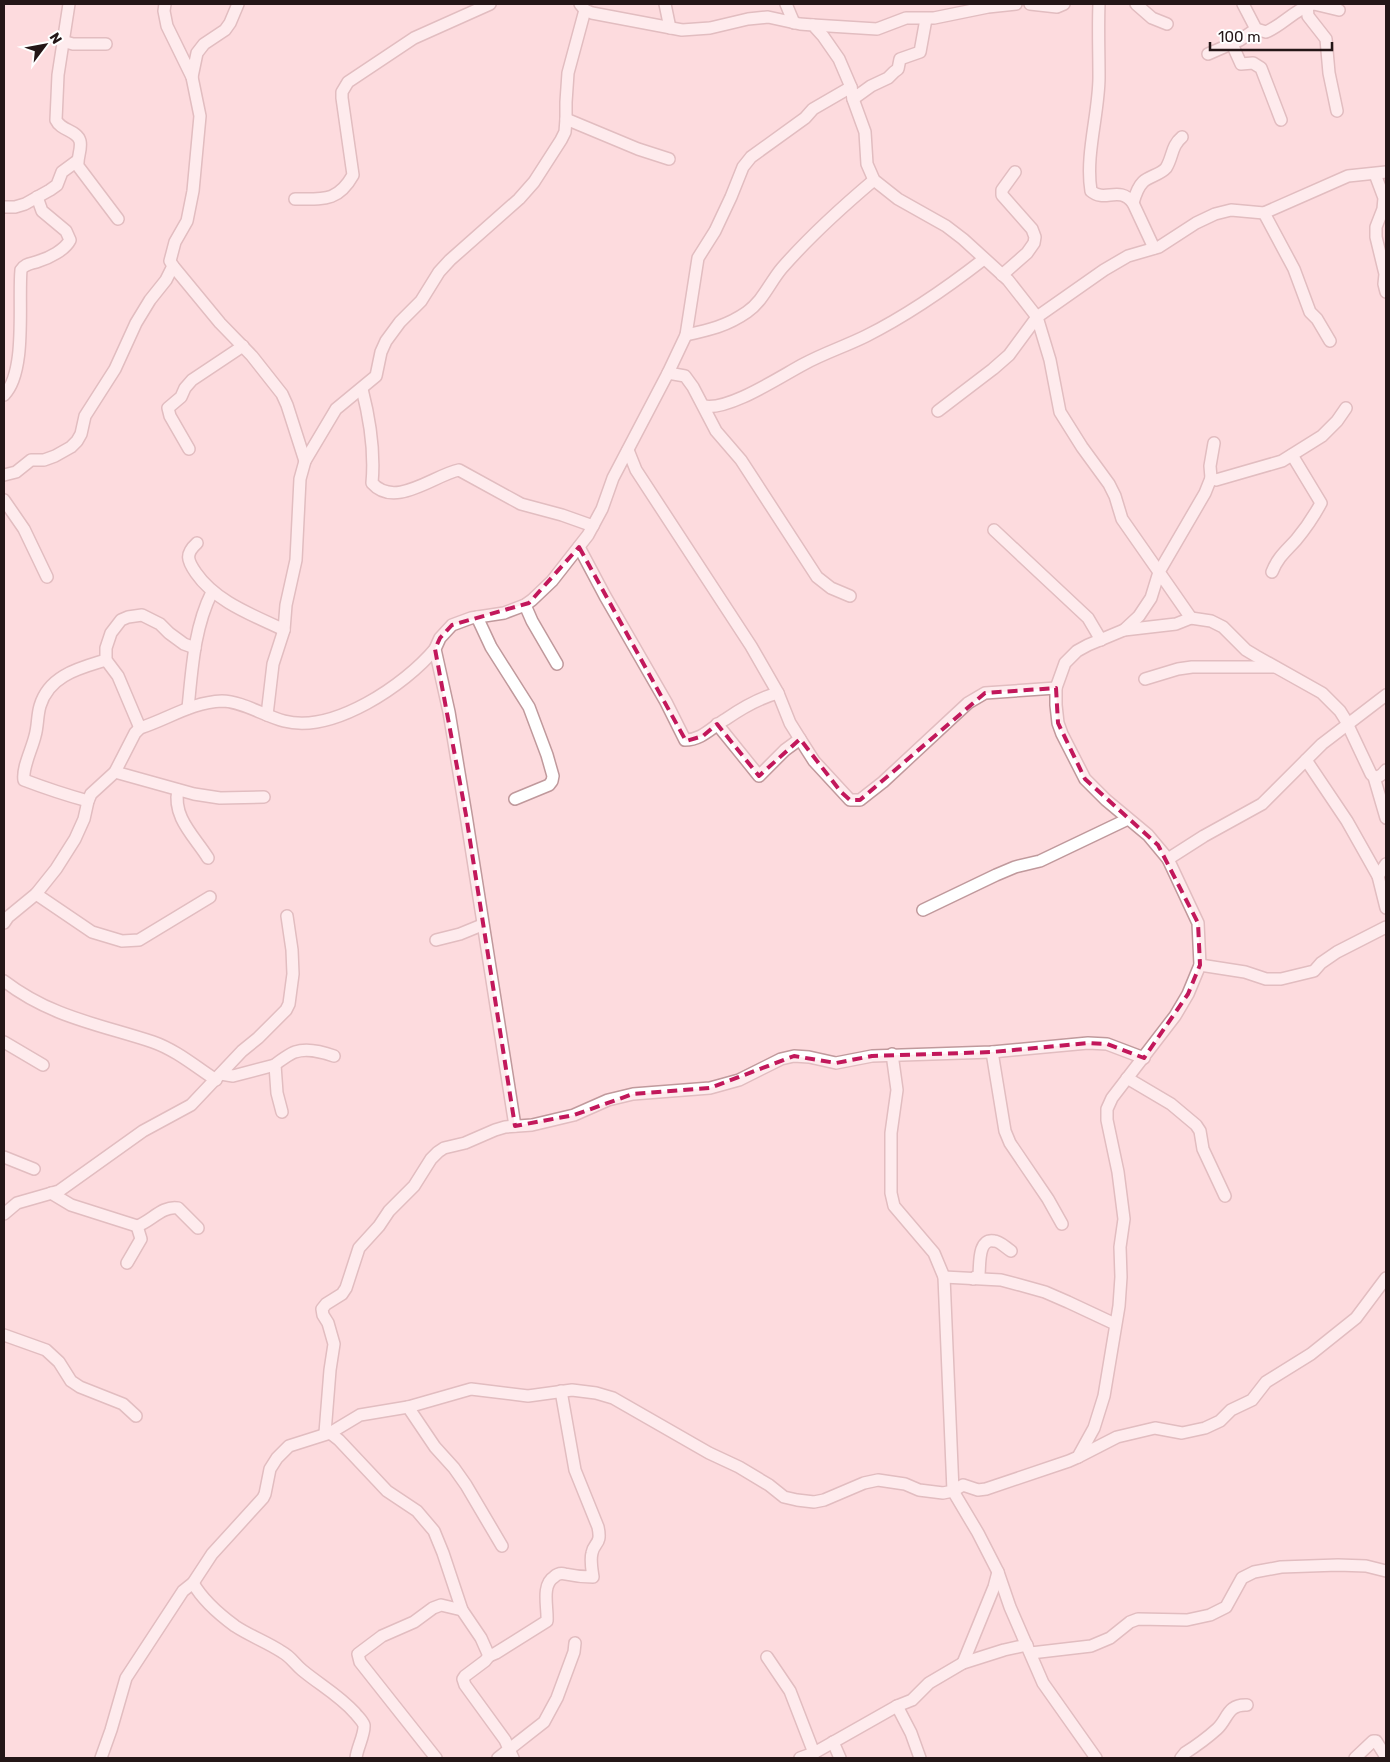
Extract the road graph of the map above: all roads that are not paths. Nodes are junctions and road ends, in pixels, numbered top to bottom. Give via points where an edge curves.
1 (69, 4) edge
2 (165, 4) edge
3 (238, 4) edge
4 (490, 4) edge
5 (665, 4) edge
6 (786, 4) edge
7 (1016, 4) edge
8 (1030, 4) edge
9 (1064, 4) edge
10 (1099, 4) edge
11 (1136, 4) edge
12 (1244, 4) edge
13 (1311, 4) edge
14 (582, 7) edge
15 (962, 9) edge
16 (1339, 10) dead end
17 (926, 19) junction
18 (794, 22) junction
19 (1167, 24) dead end
20 (813, 25) junction
21 (670, 28) junction
22 (1256, 29) junction
23 (62, 42) junction
24 (106, 44) dead end
25 (1232, 44) junction
26 (1208, 54) dead end
27 (192, 77) junction
28 (852, 93) junction
29 (1337, 111) dead end
30 (566, 119) junction
31 (1281, 120) dead end
32 (1182, 138) dead end
33 (669, 159) dead end
34 (77, 161) junction
35 (1015, 172) dead end
36 (1381, 173) edge
37 (874, 180) junction
38 (37, 197) junction
39 (295, 199) dead end
40 (1133, 203) junction
41 (4, 207) edge
42 (1264, 213) junction
43 (118, 219) dead end
44 (1154, 248) junction
45 (984, 259) junction
46 (173, 266) junction
47 (1002, 275) junction
48 (1386, 292) edge
49 (1037, 317) junction
50 (686, 335) junction
51 (1330, 341) dead end
52 (243, 346) junction
53 (668, 373) junction
54 (362, 389) junction
55 (4, 395) edge
56 (704, 406) junction
57 (1346, 408) dead end
58 (938, 411) dead end
59 (1214, 444) dead end
60 (189, 449) dead end
61 (628, 450) junction
62 (1292, 455) junction
63 (305, 461) junction
64 (4, 475) edge
65 (1211, 478) junction
66 (4, 500) edge
67 (593, 526) junction
68 (994, 530) dead end
69 (197, 543) dead end
70 (579, 547) junction
71 (1159, 572) junction
72 (1272, 572) dead end
73 (46, 577) dead end
74 (212, 592) junction
75 (850, 596) dead end
76 (525, 605) junction
77 (477, 618) junction
78 (1191, 618) junction
79 (284, 630) junction
80 (1124, 630) junction
81 (1101, 640) junction
82 (195, 648) junction
83 (435, 649) junction
84 (106, 660) junction
85 (557, 664) dead end
86 (1275, 667) junction
87 (1145, 679) dead end
88 (1056, 688) junction
89 (778, 693) junction
90 (1386, 695) edge
91 (188, 708) junction
92 (267, 716) junction
93 (718, 724) junction
94 (1348, 725) junction
95 (140, 728) junction
96 (800, 740) junction
97 (1306, 760) junction
98 (1386, 770) edge
99 (115, 772) junction
100 (1374, 777) junction
101 (178, 790) junction
102 (264, 797) dead end
103 (515, 799) dead end
104 (88, 801) junction
105 (1386, 818) edge
106 (1128, 819) junction
107 (208, 858) dead end
108 (1168, 859) junction
109 (1386, 864) edge
110 (1378, 876) junction
111 (36, 894) junction
112 (210, 897) dead end
113 (1386, 908) edge
114 (924, 910) dead end
115 (287, 916) dead end
116 (5, 918) edge
117 (482, 925) junction
118 (1386, 927) edge
119 (436, 940) dead end
120 (1200, 965) junction
121 (4, 981) edge
122 (4, 1042) edge
123 (992, 1052) junction
124 (892, 1054) junction
125 (334, 1056) dead end
126 (1144, 1058) junction
127 (43, 1065) dead end
128 (275, 1065) junction
129 (218, 1077) junction
130 (1127, 1078) junction
131 (282, 1112) dead end
132 (515, 1126) junction
133 (4, 1157) edge
134 (34, 1169) dead end
135 (52, 1193) junction
136 (1225, 1196) dead end
137 (4, 1214) edge
138 (1062, 1224) dead end
139 (136, 1226) junction
140 (198, 1228) dead end
141 (1011, 1251) dead end
142 (127, 1263) dead end
143 (944, 1276) junction
144 (1386, 1278) edge
145 (973, 1279) junction
146 (1116, 1324) junction
147 (4, 1335) edge
148 (561, 1391) junction
149 (408, 1407) junction
150 (136, 1416) dead end
151 (327, 1433) junction
152 (1078, 1457) junction
153 (953, 1491) junction
154 (502, 1546) dead end
155 (1386, 1571) edge
156 (998, 1572) junction
157 (193, 1583) junction
158 (462, 1610) junction
159 (574, 1643) dead end
160 (1029, 1649) junction
161 (488, 1656) junction
162 (766, 1657) dead end
163 (963, 1663) junction
164 (1247, 1705) dead end
165 (897, 1706) junction
166 (833, 1742) junction
167 (814, 1753) junction
168 (512, 1754) edge
169 (1386, 1757) edge
170 (100, 1758) edge
171 (356, 1758) edge
172 (436, 1758) edge
173 (498, 1758) edge
174 (800, 1758) edge
175 (840, 1758) edge
176 (920, 1758) edge
177 (1096, 1758) edge
178 (1181, 1758) edge
179 (1355, 1758) edge

1 - 23 street
2 - 27 street via 166,26
3 - 27 street via 225,30 204,44 197,53
4 - 39 street via 420,35 348,82 342,98 353,175 333,198
5 - 21 street
6 - 18 street
7 - 15 street
8 - 9 street via 1057,7
10 - 40 street via 1099,77 1091,191 1099,195 1121,194
11 - 19 street via 1152,18
12 - 22 street
13 - 16 street
13 - 22 street via 1273,29 1266,32
13 - 29 street via 1308,16 1326,39
14 - 21 street via 638,23
14 - 30 street via 568,73
15 - 17 street
17 - 20 street via 906,18 877,29
17 - 28 street via 920,52 900,59 898,68 888,78
18 - 20 street
18 - 21 street via 761,18 694,30
20 - 28 street via 839,59
22 - 25 street
23 - 24 street
23 - 34 street via 56,120 59,126 77,134 80,139
25 - 26 street
25 - 31 street via 1241,64 1253,63 1261,68
27 - 46 street via 200,116 197,154 187,221 175,242 170,261
28 - 37 street via 865,132 867,164
28 - 50 street via 813,109 745,164 715,230 698,258
30 - 33 street
30 - 54 street via 561,140 529,188 439,272 421,301 386,341 376,376
32 - 40 street via 1175,143 1163,171 1143,181
34 - 38 street via 62,172 57,185
34 - 43 street
35 - 47 street via 1002,195 1032,229 1035,237 1027,253
36 - 42 street via 1348,176
36 - 48 street via 1384,198 1376,237
37 - 45 street via 898,199 953,230
37 - 50 street via 796,253 748,312 720,327
38 - 41 street via 25,204
38 - 55 street via 42,212 66,230 70,240 43,260 22,267 16,368 11,386
40 - 44 street
42 - 44 street via 1232,210 1215,214
42 - 51 street via 1294,270 1310,312
44 - 49 street via 1128,256 1104,270
45 - 47 street
45 - 56 street via 870,334 806,362 756,390 715,407
46 - 52 street
46 - 64 street via 136,323 114,369 85,416 77,441 55,456 31,460 16,472
47 - 49 street
49 - 58 street via 1009,355
49 - 71 street via 1050,360 1060,412 1109,484 1122,519
50 - 53 street
52 - 60 street via 192,380 181,397 168,408
52 - 63 street via 282,394
53 - 56 street via 685,376
53 - 61 street
54 - 63 street via 336,409
54 - 67 street via 372,439 372,484 378,490 403,491 459,470 521,504
56 - 75 street via 716,431 741,460 817,577 831,588
57 - 62 street via 1322,436
59 - 65 street
61 - 67 street
61 - 89 street via 636,470 718,593
62 - 65 street via 1282,461 1216,480
62 - 72 street via 1322,503 1278,559
63 - 79 street via 300,479 296,560
65 - 71 street
66 - 73 street via 24,529
67 - 70 street
68 - 81 street via 1088,618
69 - 74 street via 188,557
70 - 76 street via 540,594
70 - 93 street via 685,740 703,736
71 - 78 street
71 - 80 street via 1150,598 1139,616
74 - 79 street
74 - 82 street via 199,626
76 - 77 street
76 - 85 street
77 - 83 street via 452,625
77 - 103 street via 490,647 529,707 553,776 549,785
78 - 80 street via 1176,624
78 - 86 street via 1224,627 1246,650
79 - 92 street via 273,664
80 - 81 street
81 - 88 street via 1077,651 1065,663
82 - 84 street via 184,644 152,620 142,616 128,617 121,620 111,633
82 - 91 street
83 - 92 street via 422,665 386,692 338,716 298,723
83 - 117 street via 450,722
84 - 95 street via 118,676
84 - 104 street via 75,669 58,679 43,697 36,736 23,774 24,780
86 - 87 street via 1192,667
86 - 94 street via 1322,693 1340,711
88 - 96 street via 985,693 968,703 860,800 850,800 841,792
88 - 106 street via 1058,724 1078,767 1097,792
89 - 93 street via 759,699
89 - 96 street
90 - 94 street
91 - 92 street via 225,701
91 - 95 street
93 - 96 street via 758,776
94 - 97 street
94 - 100 street
95 - 99 street
97 - 108 street via 1262,804
97 - 110 street via 1347,821
98 - 100 street via 1381,776
99 - 101 street
99 - 104 street via 98,786
100 - 105 street
101 - 102 street via 220,798
101 - 107 street via 176,804 181,819
104 - 111 street via 75,839
106 - 108 street via 1148,835
106 - 114 street via 1040,861 996,875
108 - 120 street via 1198,923
109 - 110 street
110 - 113 street
111 - 112 street via 92,932 122,941 139,940
111 - 116 street
115 - 129 street via 293,962 289,1004
117 - 119 street
117 - 132 street
118 - 120 street via 1337,952 1314,971 1281,979 1266,979
120 - 126 street via 1175,1016
121 - 129 street via 31,1000 62,1014 162,1046
122 - 127 street
123 - 124 street
123 - 126 street via 1088,1043 1107,1044
123 - 138 street via 1005,1131
124 - 132 street via 836,1063 809,1057 781,1058 739,1080 710,1088 633,1094 608,1100 574,1115 532,1126
124 - 143 street via 896,1090 891,1133 894,1206 934,1253
125 - 128 street via 310,1050 295,1052
126 - 130 street
128 - 129 street
128 - 131 street
129 - 135 street via 191,1105 143,1131 66,1187
130 - 136 street via 1172,1104 1196,1125
130 - 146 street via 1107,1109 1124,1219
132 - 151 street via 495,1130 438,1152 414,1186 359,1248 346,1288 322,1309 334,1344
133 - 134 street
135 - 137 street via 17,1202
135 - 139 street via 88,1212
139 - 140 street via 167,1209 178,1208
139 - 142 street via 141,1239
141 - 145 street via 996,1241 984,1244 979,1274
143 - 145 street
143 - 153 street
144 - 152 street via 1356,1318 1311,1354 1266,1382 1252,1400 1231,1410 1220,1421 1182,1433 1155,1428 1117,1437
145 - 146 street via 1001,1280 1045,1292
146 - 152 street via 1104,1396 1094,1428
147 - 150 street via 46,1350 60,1362 71,1381 123,1404
148 - 149 street via 528,1396 471,1389
148 - 153 street via 596,1393 613,1398 739,1467 784,1497 814,1502 878,1480 920,1490
148 - 161 street via 575,1470 600,1535 592,1551 593,1577 558,1574 550,1579 546,1588 548,1621
149 - 151 street via 360,1415
149 - 154 street via 466,1485
151 - 157 street via 290,1446 277,1458 270,1469 265,1494 212,1554
151 - 158 street via 339,1440 387,1491 417,1511 434,1531
152 - 153 street via 993,1487 978,1490 964,1485
153 - 156 street
155 - 160 street via 1338,1564 1281,1566 1242,1578 1226,1606 1210,1615 1187,1620 1138,1619 1092,1646
156 - 160 street
156 - 163 street
157 - 170 street via 171,1608 126,1678 112,1730
157 - 171 street via 236,1626 285,1653 350,1707 364,1727
158 - 161 street via 481,1638
158 - 172 street via 440,1605 414,1622 382,1636 358,1654 360,1662
159 - 168 street via 574,1652 557,1698 544,1722
160 - 163 street via 1004,1650
160 - 177 street via 1044,1683
161 - 168 street via 465,1676 465,1685
162 - 167 street via 790,1691
163 - 165 street via 929,1683 912,1700
164 - 178 street via 1231,1710 1220,1727
165 - 166 street
165 - 176 street via 912,1733
166 - 167 street
166 - 175 street
167 - 174 street
168 - 173 street
169 - 179 street via 1376,1741

